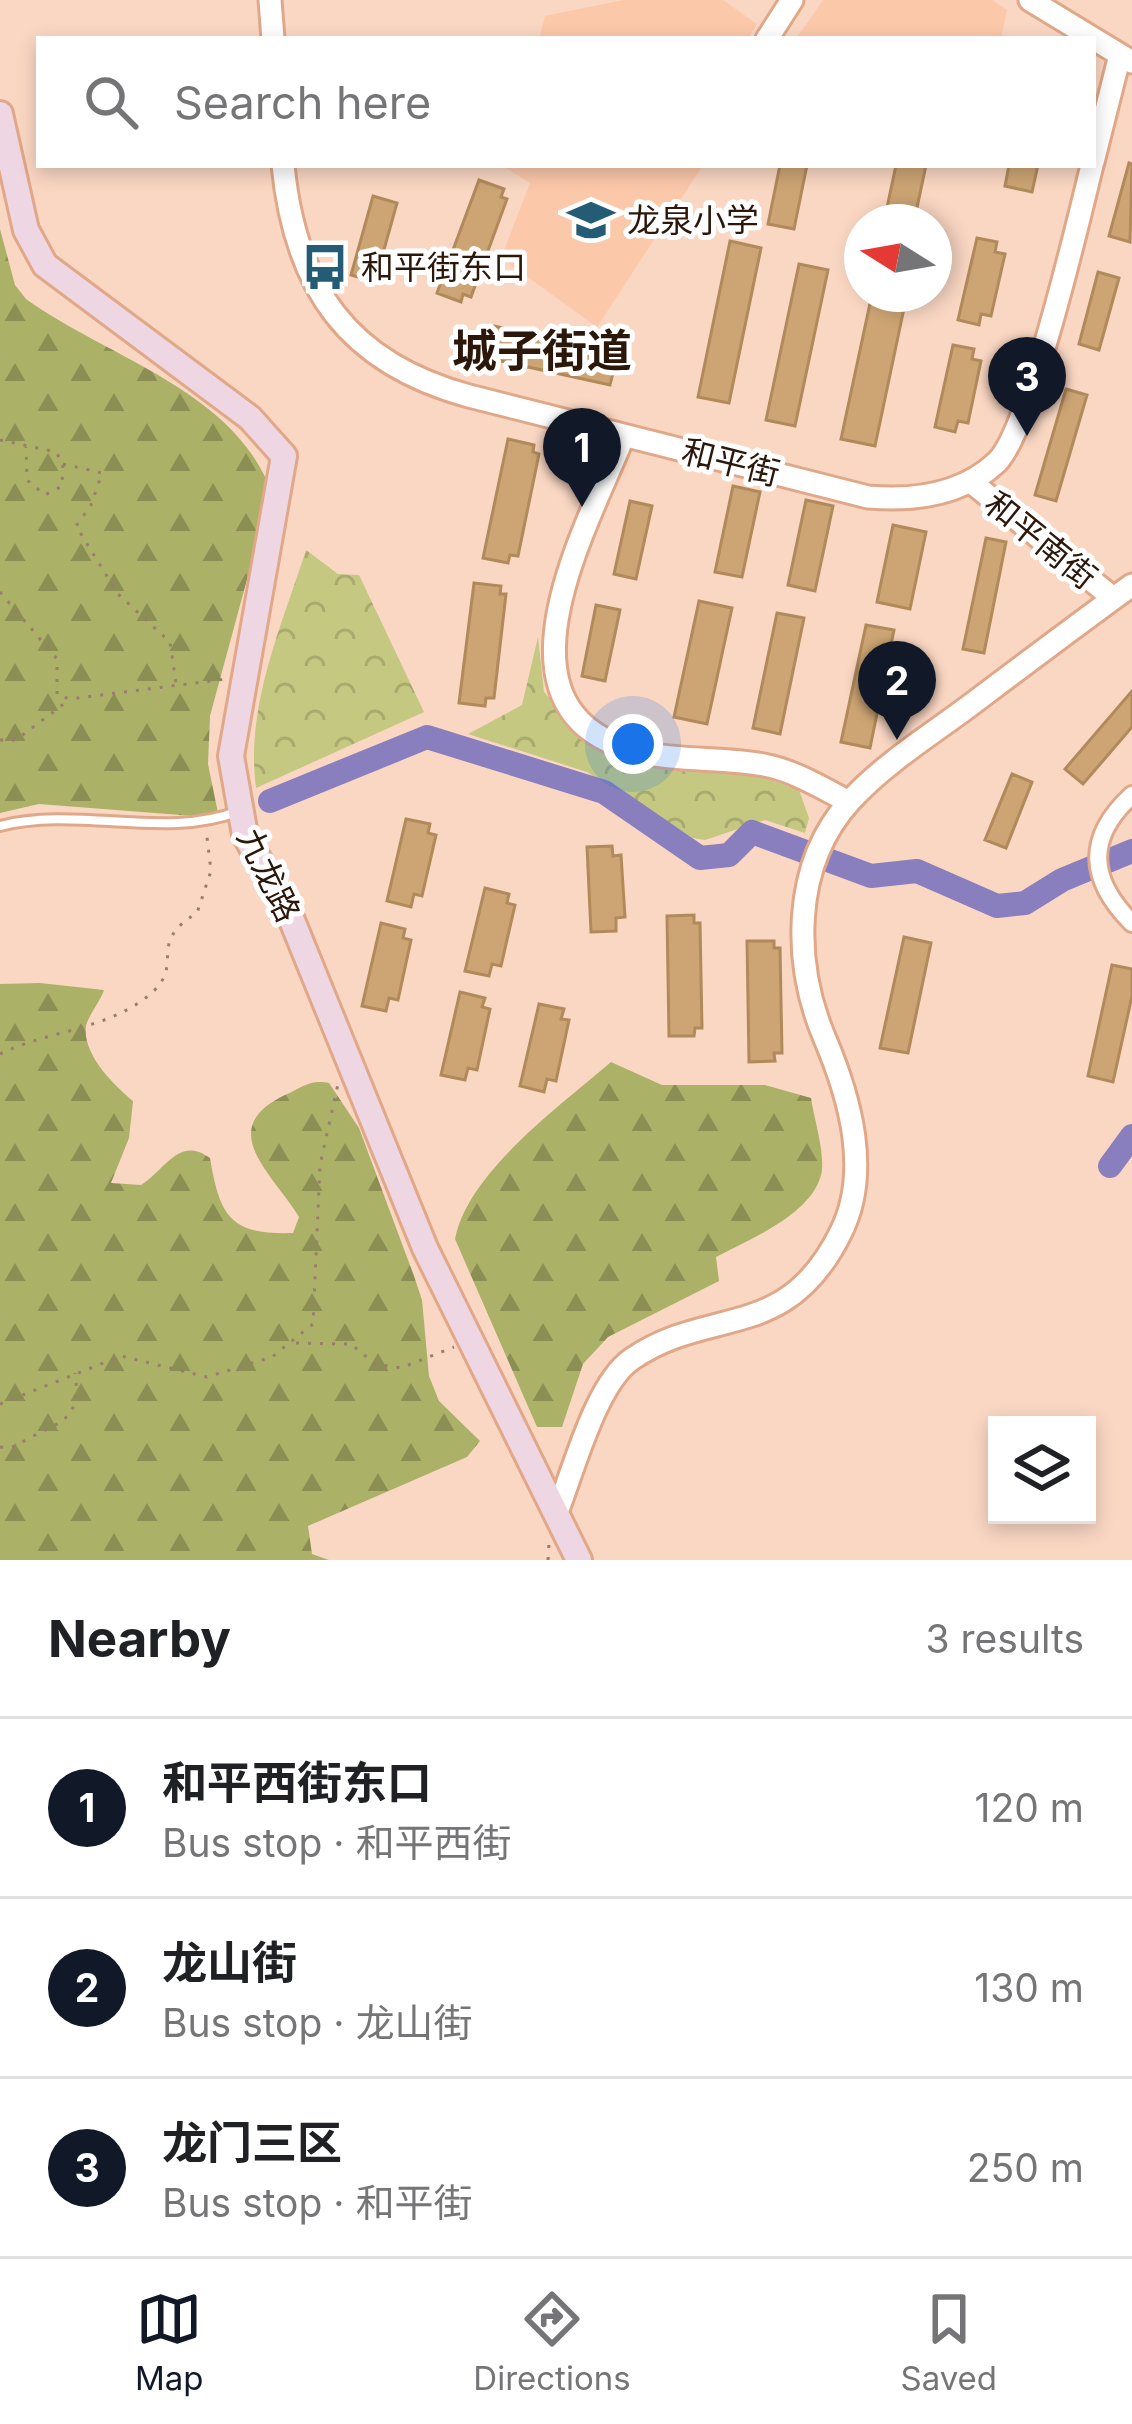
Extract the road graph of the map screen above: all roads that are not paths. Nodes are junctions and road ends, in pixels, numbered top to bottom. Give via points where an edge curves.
1 (270, 0) edge
2 (792, 0) edge
3 (1030, 0) edge
4 (273, 36) edge
5 (769, 36) edge
6 (1089, 36) edge
7 (1096, 41) edge
8 (1126, 59) edge
9 (0, 114) edge
10 (1096, 154) edge
11 (283, 168) edge
12 (1092, 168) edge
13 (624, 435) junction
14 (970, 481) junction
15 (1132, 585) edge
16 (1113, 598) junction
17 (1132, 795) edge
18 (849, 802) junction
19 (240, 810) junction
20 (0, 826) edge
21 (1132, 923) edge
22 (557, 1512) junction
23 (579, 1560) edge

1 - 4 street
2 - 5 street
3 - 6 street
7 - 8 street
8 - 10 street, 和平街
9 - 19 main road, 九龙路 via 26,230 45,266 250,418 284,456 231,756
11 - 13 street, 和平街 via 294,241 308,274 375,356 434,387
12 - 14 street, 和平街 via 1016,432 997,462
13 - 14 street, 和平街 via 868,497 903,500
13 - 18 street via 558,603 552,662 564,698 597,735 634,751 765,765
14 - 16 street, 和平南街
15 - 16 street
16 - 18 street
17 - 21 street via 1114,811 1097,874
18 - 22 street via 812,872 802,924 809,1002 843,1082 854,1137 855,1184 842,1231 812,1276 764,1316 694,1332 629,1360 602,1397
19 - 20 lane via 206,824 43,815
19 - 22 main road, 九龙路 via 425,1248
22 - 23 main road, 九龙路

